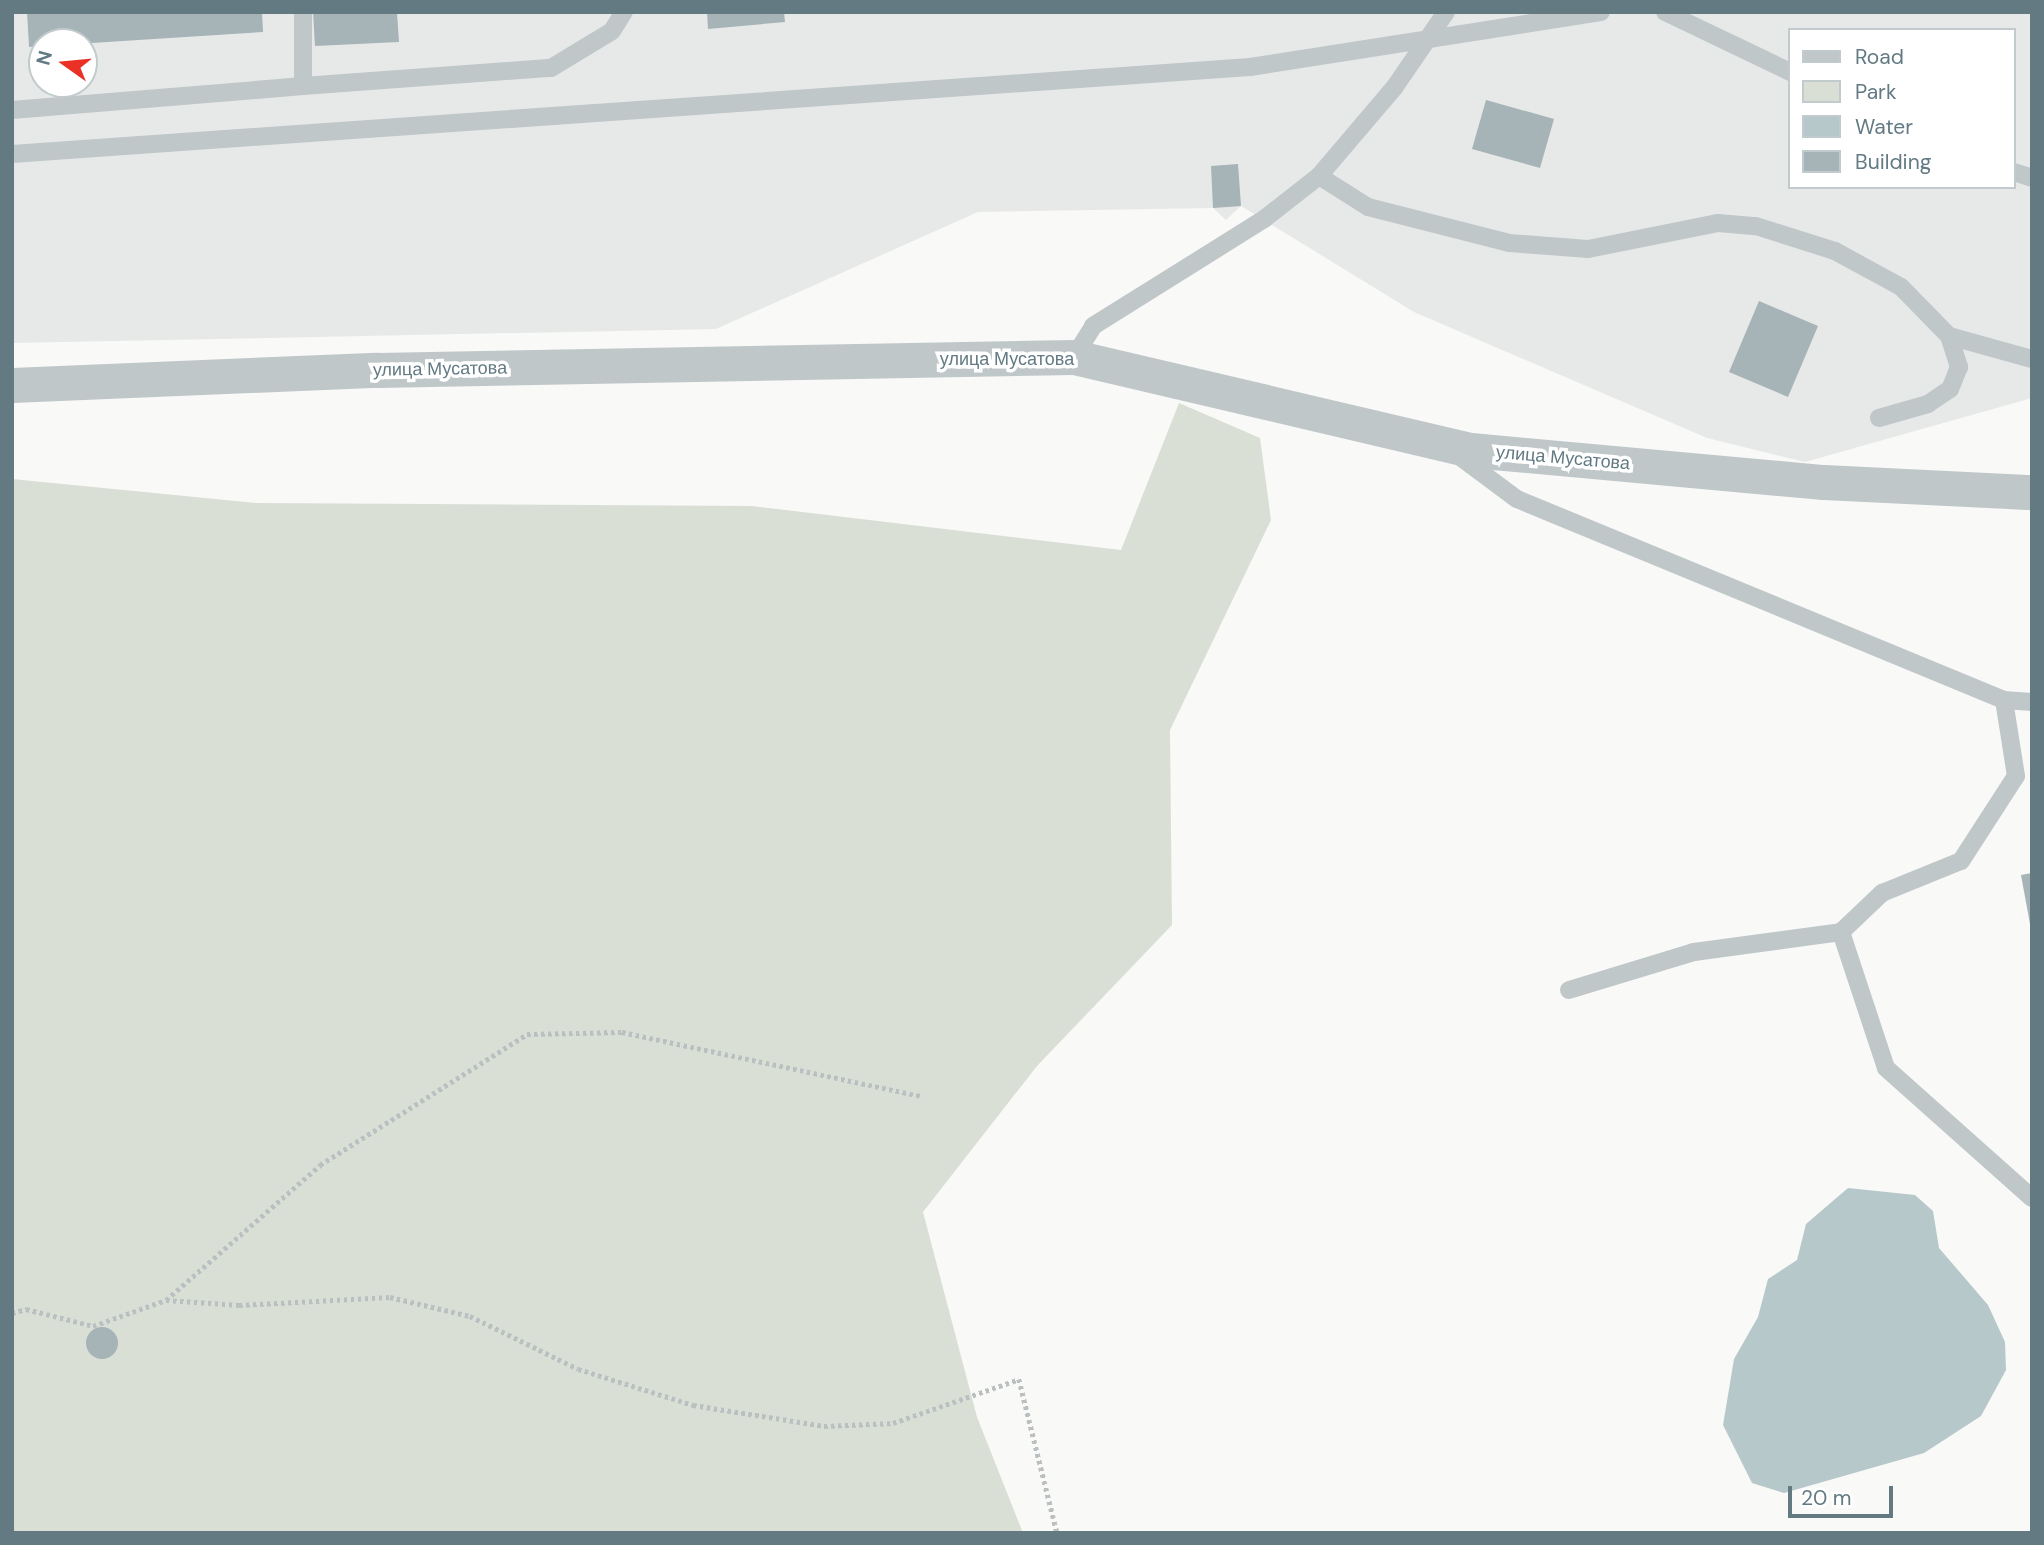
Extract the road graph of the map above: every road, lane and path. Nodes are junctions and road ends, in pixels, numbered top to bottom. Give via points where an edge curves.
1 (303, 12) edge
2 (624, 12) edge
3 (1446, 12) edge
4 (1601, 12) edge
5 (1665, 12) edge
6 (1424, 41) junction
7 (1788, 71) edge
8 (303, 86) junction
9 (12, 110) edge
10 (12, 154) edge
11 (1320, 176) junction
12 (1949, 336) junction
13 (1074, 357) junction
14 (2032, 359) edge
15 (12, 385) edge
16 (1879, 418) dead end
17 (1420, 440) junction
18 (2032, 492) edge
19 (2004, 700) junction
20 (2032, 702) edge
21 (1842, 932) junction
22 (1569, 990) dead end
23 (921, 1096) dead end
24 (2032, 1198) edge
25 (166, 1300) junction
26 (12, 1313) edge
27 (1057, 1533) edge

1 - 8 lane
2 - 8 lane via 612,31 551,68
3 - 6 lane
4 - 6 lane
5 - 7 lane
6 - 10 lane via 1250,67
6 - 11 lane via 1394,88
8 - 9 lane
11 - 12 lane via 1367,208 1509,243 1588,249 1659,231 1756,226 1835,251 1901,287
11 - 13 lane via 1264,219 1093,326
12 - 14 lane
12 - 16 lane via 1959,367 1950,389 1928,404
13 - 15 street, улица Мусатова via 377,370
13 - 17 street, улица Мусатова
17 - 18 street, улица Мусатова via 1824,482
17 - 19 lane via 1469,461 1517,499
19 - 20 lane
19 - 21 lane via 2016,776 1961,861 1882,893
21 - 22 lane via 1694,953
21 - 24 lane via 1886,1068
23 - 25 path via 621,1032 527,1034 320,1165
25 - 26 path via 93,1326 26,1309
25 - 27 path via 239,1305 390,1297 470,1317 578,1369 693,1405 824,1426 893,1423 1019,1379

